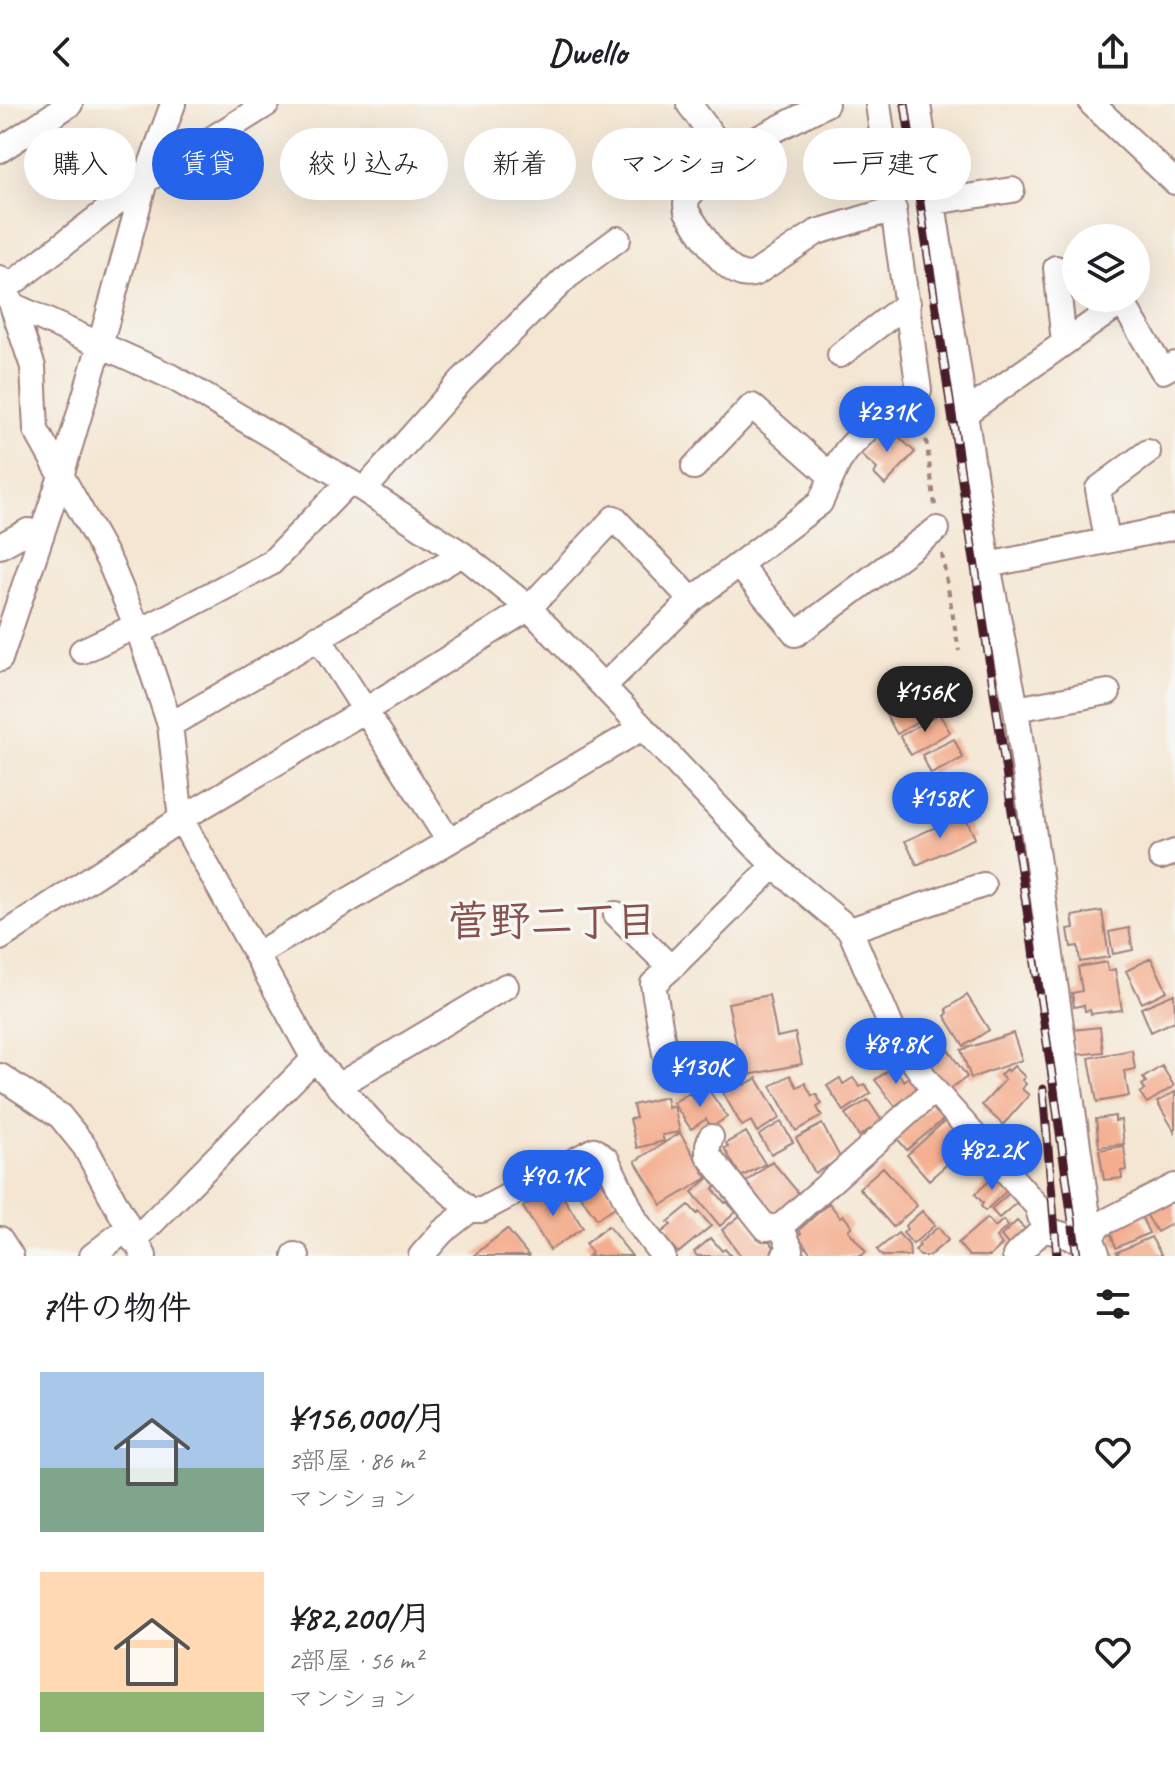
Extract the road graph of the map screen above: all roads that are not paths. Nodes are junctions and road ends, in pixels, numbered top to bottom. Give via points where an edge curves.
1 (70, 104) edge
2 (173, 104) edge
3 (267, 104) edge
4 (689, 104) edge
5 (826, 104) edge
6 (878, 104) edge
7 (918, 104) edge
8 (1092, 104) edge
9 (707, 128) edge
10 (779, 128) edge
11 (0, 150) edge
12 (145, 181) junction
13 (1175, 182) edge
14 (1012, 190) dead end
15 (687, 200) edge
16 (934, 202) junction
17 (894, 209) junction
18 (618, 239) dead end
19 (1056, 268) dead end
20 (4, 291) edge
21 (908, 303) junction
22 (1064, 343) junction
23 (100, 345) junction
24 (840, 355) dead end
25 (1169, 368) edge
26 (967, 412) junction
27 (1148, 452) dead end
28 (694, 467) dead end
29 (61, 476) junction
30 (831, 476) junction
31 (356, 486) junction
32 (1175, 527) edge
33 (937, 529) dead end
34 (42, 534) junction
35 (1107, 540) junction
36 (0, 546) edge
37 (462, 554) junction
38 (739, 565) junction
39 (988, 565) junction
40 (692, 600) junction
41 (529, 608) junction
42 (137, 629) junction
43 (318, 637) junction
44 (82, 651) dead end
45 (0, 659) edge
46 (604, 686) junction
47 (1108, 692) dead end
48 (1016, 709) junction
49 (364, 711) junction
50 (170, 725) junction
51 (642, 728) junction
52 (181, 819) junction
53 (449, 841) junction
54 (774, 866) junction
55 (983, 885) dead end
56 (616, 914) dead end
57 (850, 930) junction
58 (0, 938) edge
59 (257, 954) junction
60 (671, 968) junction
61 (506, 986) dead end
62 (665, 1054) dead end
63 (314, 1059) junction
64 (0, 1076) edge
65 (338, 1086) junction
66 (934, 1090) junction
67 (711, 1137) dead end
68 (1175, 1186) edge
69 (470, 1210) junction
70 (781, 1226) junction
71 (1044, 1229) junction
72 (0, 1239) edge
73 (135, 1242) edge
74 (1094, 1247) edge
75 (11, 1256) edge
76 (92, 1256) edge
77 (421, 1256) edge
78 (663, 1256) edge
79 (784, 1256) edge
80 (1015, 1256) edge

1 - 11 street
2 - 12 street
3 - 12 street
4 - 9 street
5 - 10 street
6 - 17 street
7 - 16 street
8 - 13 street
12 - 20 street
12 - 23 street
14 - 16 street
15 - 17 street via 687,212 722,261 749,276 817,232
16 - 26 street
17 - 21 street
18 - 31 street via 568,276
19 - 22 street
20 - 23 street
20 - 29 street via 33,367 36,430
21 - 24 street
21 - 30 street via 919,390 872,424
22 - 25 street via 1122,302
22 - 26 street
23 - 29 street
23 - 31 street via 174,378
26 - 39 street
27 - 35 street via 1098,489
28 - 30 street via 752,406
29 - 34 street
29 - 42 street via 110,563
30 - 38 street via 820,503
31 - 37 street
31 - 42 street via 271,563
32 - 35 street
33 - 38 street via 796,634
34 - 36 street via 28,531
34 - 45 street
35 - 39 street
37 - 41 street
37 - 43 street
38 - 40 street
39 - 48 street
40 - 41 street via 614,518
40 - 46 street
41 - 46 street
41 - 49 street
42 - 44 street
42 - 50 street
43 - 49 street
43 - 50 street
46 - 51 street
47 - 48 street
48 - 74 street
49 - 52 street
49 - 53 street
50 - 52 street
51 - 53 street
51 - 54 street
52 - 58 street
52 - 59 street
53 - 59 street
54 - 57 street
54 - 60 street
55 - 57 street
56 - 60 street
57 - 66 street via 896,1038
59 - 63 street
60 - 62 street via 653,984
61 - 65 street
63 - 65 street
63 - 73 street
64 - 73 street via 60,1116 85,1147
65 - 69 street
66 - 70 street
66 - 71 street via 1037,1206
67 - 70 street via 708,1155 766,1228
68 - 74 street via 1099,1225
69 - 77 street
69 - 78 street via 482,1210 594,1150 607,1160 636,1221
70 - 79 street via 791,1250
71 - 74 street
71 - 80 street
72 - 75 street
73 - 76 street

